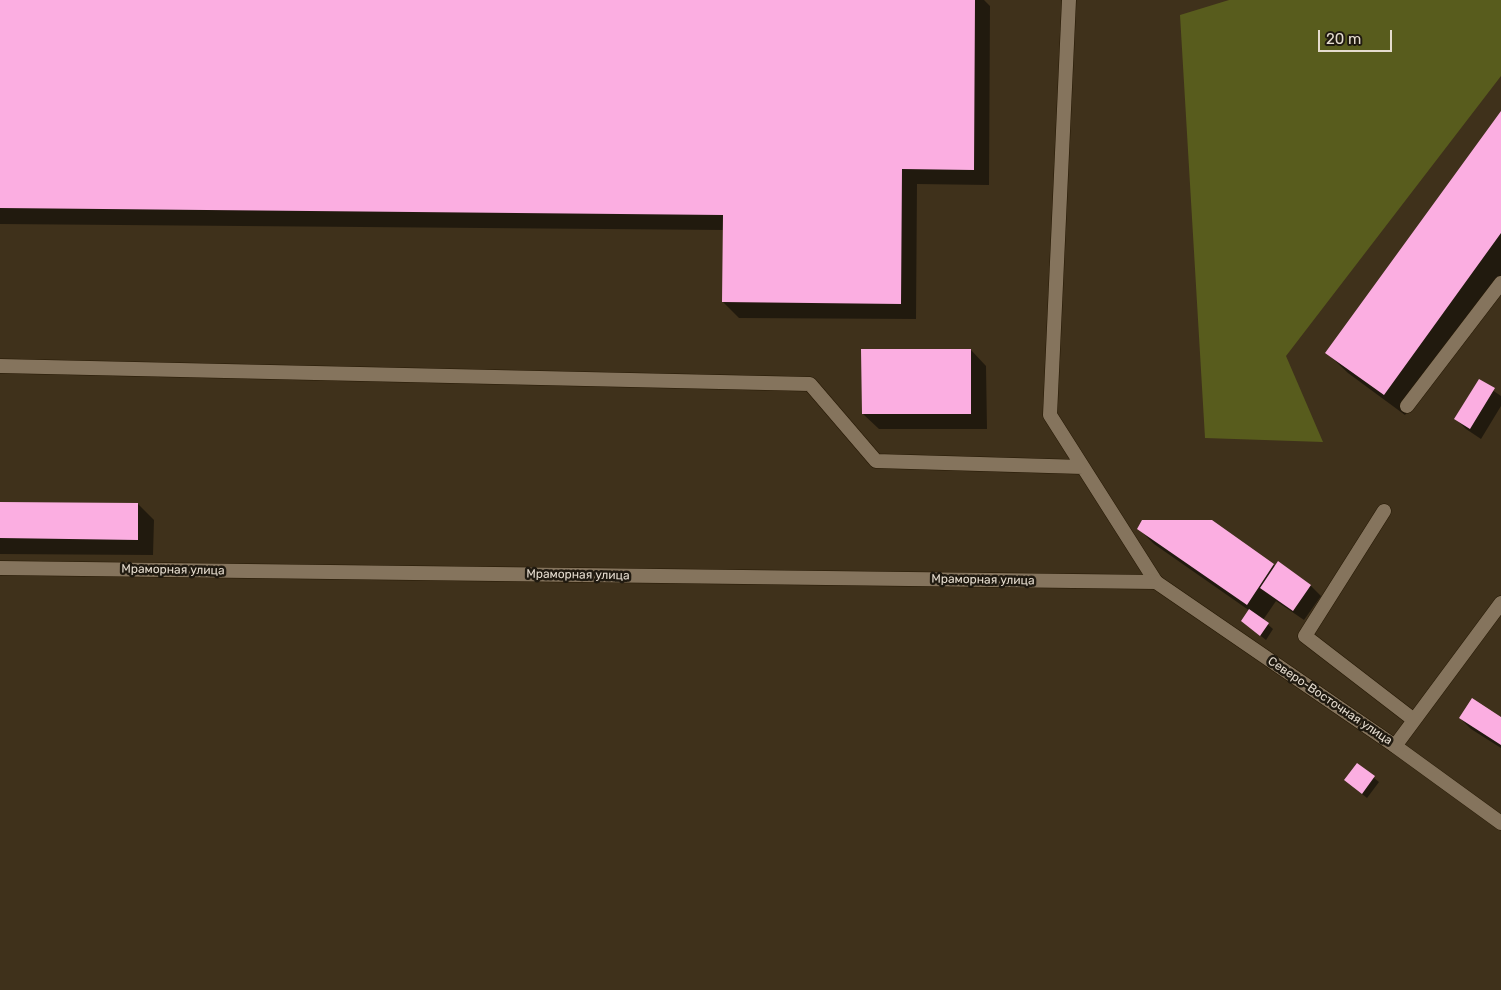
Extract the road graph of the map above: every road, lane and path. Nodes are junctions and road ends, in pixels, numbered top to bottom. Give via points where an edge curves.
1 (1069, 0) edge
2 (1501, 283) edge
3 (1496, 298) edge
4 (0, 366) edge
5 (1407, 406) dead end
6 (1083, 467) junction
7 (1384, 511) dead end
8 (0, 568) edge
9 (1156, 582) junction
10 (1501, 603) edge
11 (1414, 720) junction
12 (1396, 746) junction
13 (1501, 823) edge

1 - 6 street via 1050,415
2 - 3 street
3 - 5 street
4 - 6 street via 810,384 876,461
6 - 9 street
7 - 11 street via 1305,636
8 - 9 street, Мраморная улица
9 - 12 street, Северо-Восточная улица
10 - 11 street
11 - 12 street
12 - 13 street, Северо-Восточная улица

